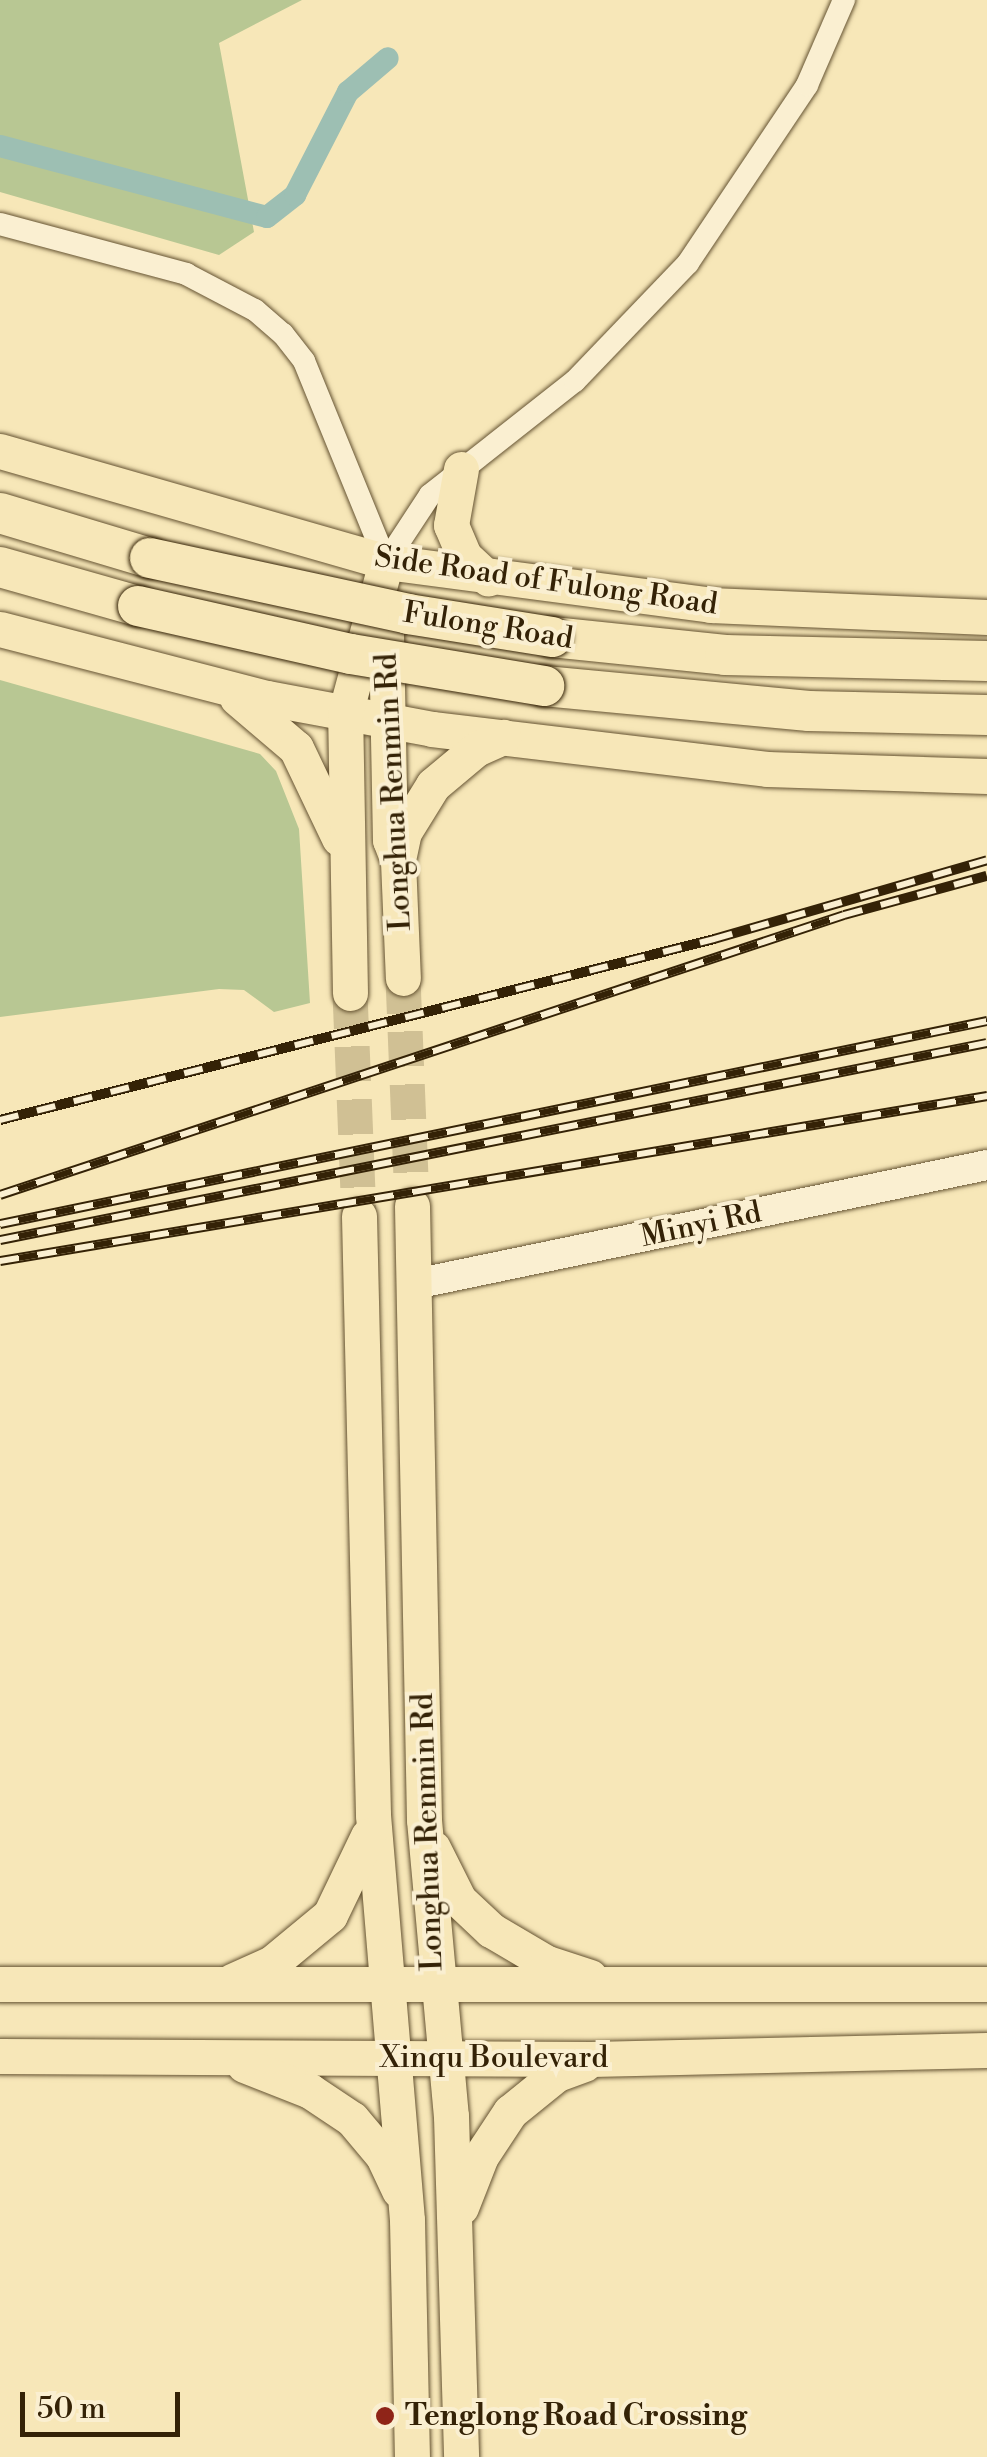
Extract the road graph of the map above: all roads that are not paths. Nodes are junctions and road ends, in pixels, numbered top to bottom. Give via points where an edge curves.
1 (844, 0) edge
2 (0, 224) edge
3 (0, 451) edge
4 (460, 469) junction
5 (0, 513) edge
6 (386, 562) junction
7 (0, 567) edge
8 (488, 578) junction
9 (987, 618) edge
10 (0, 629) edge
11 (987, 662) edge
12 (215, 684) junction
13 (346, 714) junction
14 (987, 715) edge
15 (386, 721) junction
16 (503, 736) junction
17 (987, 776) edge
18 (343, 847) junction
19 (398, 861) junction
20 (402, 978) tunnel mouth
21 (350, 992) tunnel mouth
22 (987, 1165) edge
23 (412, 1206) tunnel mouth
24 (360, 1216) tunnel mouth
25 (415, 1284) junction
26 (372, 1816) junction
27 (424, 1820) junction
28 (0, 1984) edge
29 (987, 1984) edge
30 (625, 1985) junction
31 (386, 1986) junction
32 (211, 1987) junction
33 (435, 1987) junction
34 (987, 2050) edge
35 (0, 2056) edge
36 (212, 2058) junction
37 (396, 2058) junction
38 (444, 2058) junction
39 (605, 2058) junction
40 (406, 2220) junction
41 (456, 2228) junction
42 (412, 2457) edge
43 (461, 2457) edge

1 - 4 street via 807,85 688,264 574,381
2 - 6 street via 186,274 255,310 284,334 304,362
3 - 6 main road, Side Road of Fulong Road
4 - 6 street via 416,510
4 - 8 main road via 451,526 464,556
5 - 11 highway, Fulong Road, bridge via 150,558 342,601 552,637 759,657
6 - 8 main road, Side Road of Fulong Road
6 - 13 main road, Longhua Renmin Rd
6 - 15 main road, Longhua Renmin Rd
7 - 14 highway, Fulong Road, bridge via 351,654 544,686 809,711
8 - 9 main road, Side Road of Fulong Road via 778,610
10 - 12 main road
12 - 13 main road
12 - 18 main road via 272,721 296,748
13 - 15 main road
13 - 18 main road, Longhua Renmin Rd
15 - 16 main road
15 - 19 main road, Longhua Renmin Rd via 390,840
16 - 17 main road via 767,769
16 - 19 main road via 476,748 434,785 404,832
18 - 21 main road, Longhua Renmin Rd
19 - 20 main road, Longhua Renmin Rd
22 - 25 street, Minyi Rd
23 - 25 main road, Longhua Renmin Rd
24 - 26 main road, Longhua Renmin Rd
25 - 27 main road, Longhua Renmin Rd
26 - 31 main road, Longhua Renmin Rd
26 - 32 main road via 352,1879 330,1916 272,1963
27 - 30 main road via 447,1881 490,1930 547,1963
27 - 33 main road, Longhua Renmin Rd
28 - 32 main road
29 - 30 main road
30 - 33 main road
31 - 32 main road
31 - 33 main road
31 - 37 main road, Longhua Renmin Rd
33 - 38 main road, Longhua Renmin Rd
34 - 39 main road, Xinqu Boulevard
35 - 36 main road, Xinqu Boulevard
36 - 37 main road, Xinqu Boulevard
36 - 40 main road via 310,2092 355,2122 395,2177
37 - 38 main road, Xinqu Boulevard
37 - 40 main road, Longhua Renmin Rd
38 - 39 main road, Xinqu Boulevard
38 - 41 main road, Longhua Renmin Rd
39 - 41 main road via 557,2074 510,2112 480,2156
40 - 42 main road, Longhua Renmin Rd
41 - 43 main road, Longhua Renmin Rd

